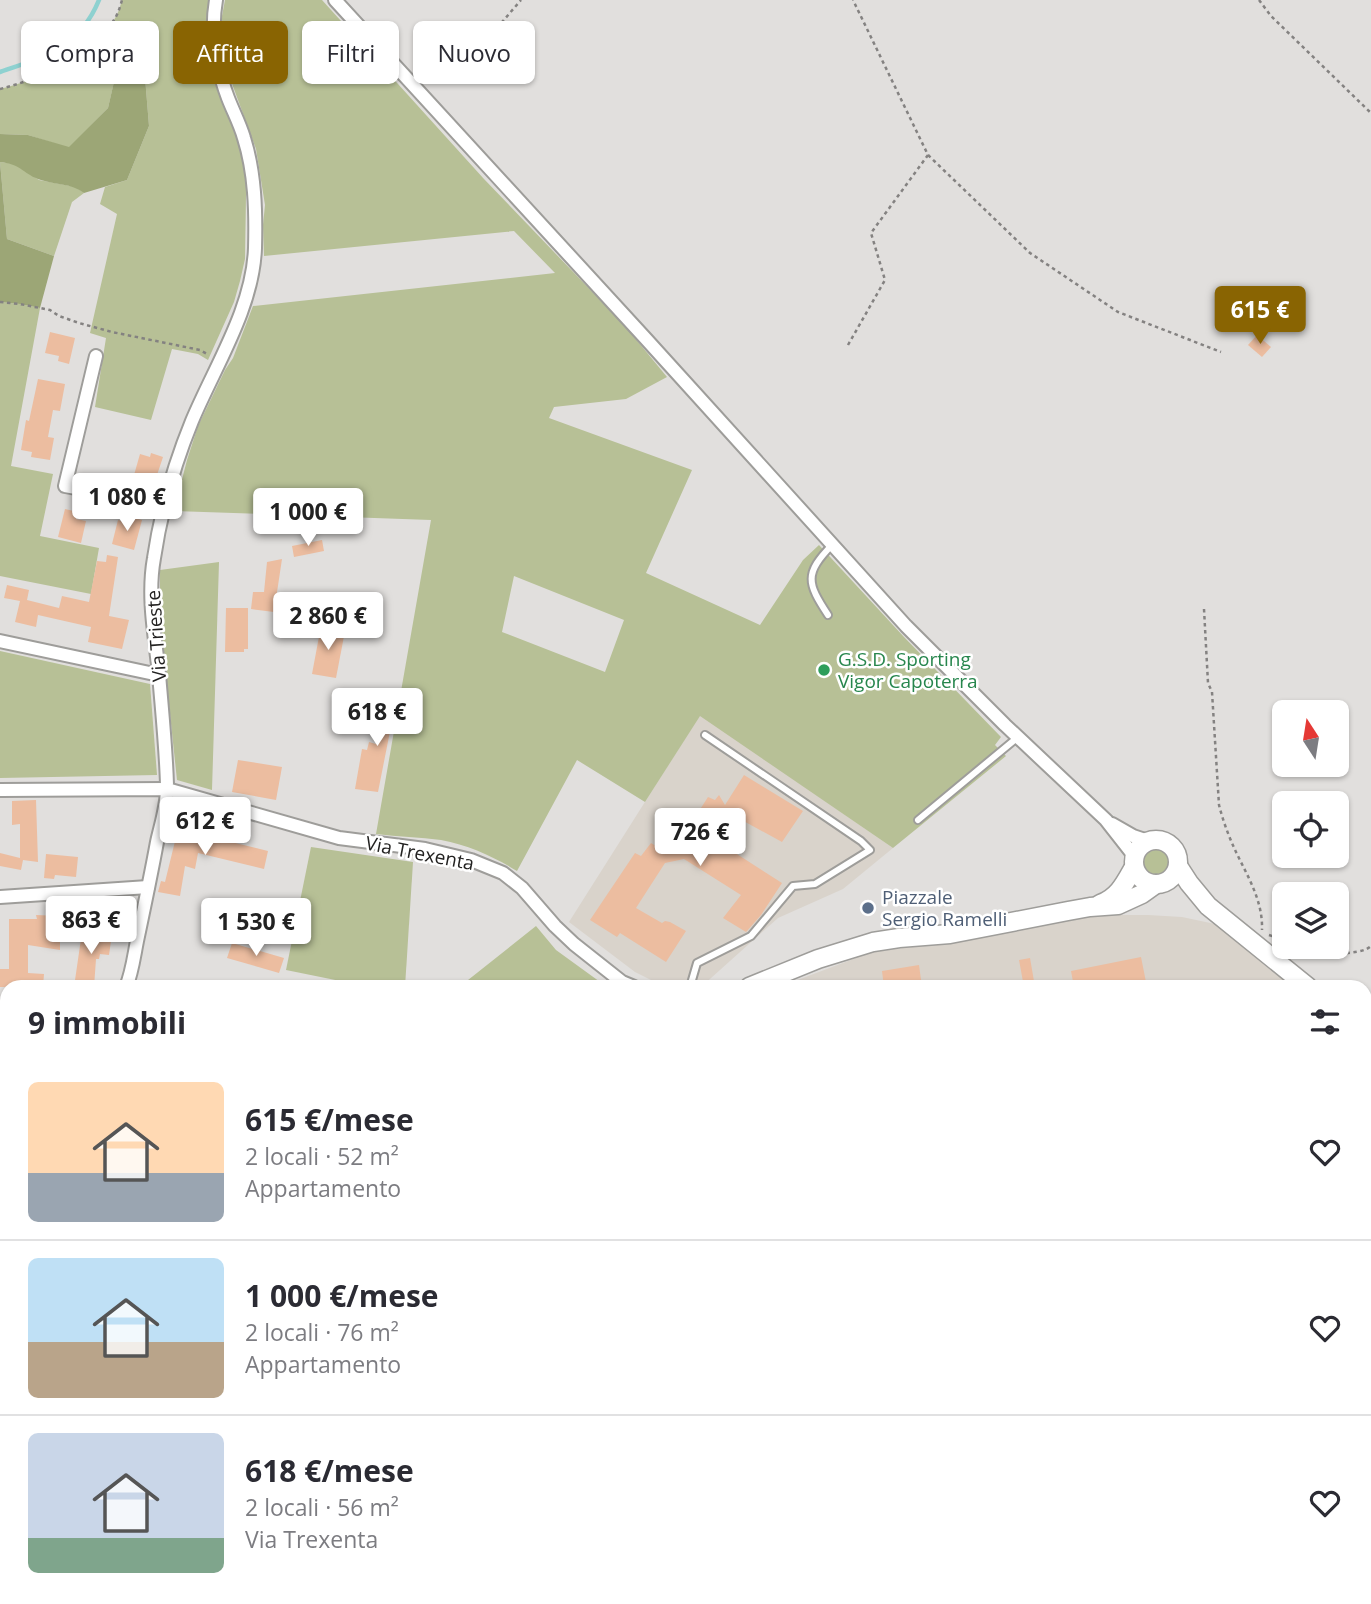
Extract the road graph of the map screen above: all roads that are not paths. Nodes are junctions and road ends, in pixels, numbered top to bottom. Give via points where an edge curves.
1 (216, 0) edge
2 (335, 0) edge
3 (96, 356) dead end
4 (164, 504) junction
5 (832, 545) junction
6 (828, 615) dead end
7 (0, 641) edge
8 (159, 675) junction
9 (705, 735) dead end
10 (1018, 737) junction
11 (167, 789) junction
12 (0, 790) edge
13 (918, 820) dead end
14 (1106, 820) junction
15 (1148, 841) junction
16 (1134, 862) junction
17 (1178, 866) junction
18 (1159, 884) junction
19 (148, 887) junction
20 (0, 897) edge
21 (1208, 906) junction
22 (1090, 907) junction
23 (128, 980) edge
24 (619, 980) edge
25 (692, 980) edge
26 (767, 980) edge
27 (1299, 980) edge

1 - 4 street, Via Trieste via 216,57 250,162 253,273
2 - 5 street
3 - 4 street via 65,486
4 - 8 street, Via Trieste via 151,587
5 - 6 lane via 817,564 811,585
5 - 10 street
7 - 8 street
8 - 11 street, Via Trieste
9 - 25 lane via 870,850 815,884 793,886 751,936 697,963
10 - 13 lane
10 - 14 street
11 - 12 street, Via Trexenta
11 - 19 street, Via Trieste
11 - 24 street, Via Trexenta via 340,838 425,849 503,873 574,944
14 - 15 street
14 - 16 street
15 - 16 street via 1140,846
15 - 17 street via 1169,843
16 - 18 street via 1142,880
16 - 22 street via 1115,896
17 - 18 street via 1174,875
17 - 21 street
18 - 21 street via 1182,890
18 - 22 street via 1118,905
19 - 20 street
19 - 23 street, Via Trieste
21 - 27 street
22 - 26 street via 873,942

